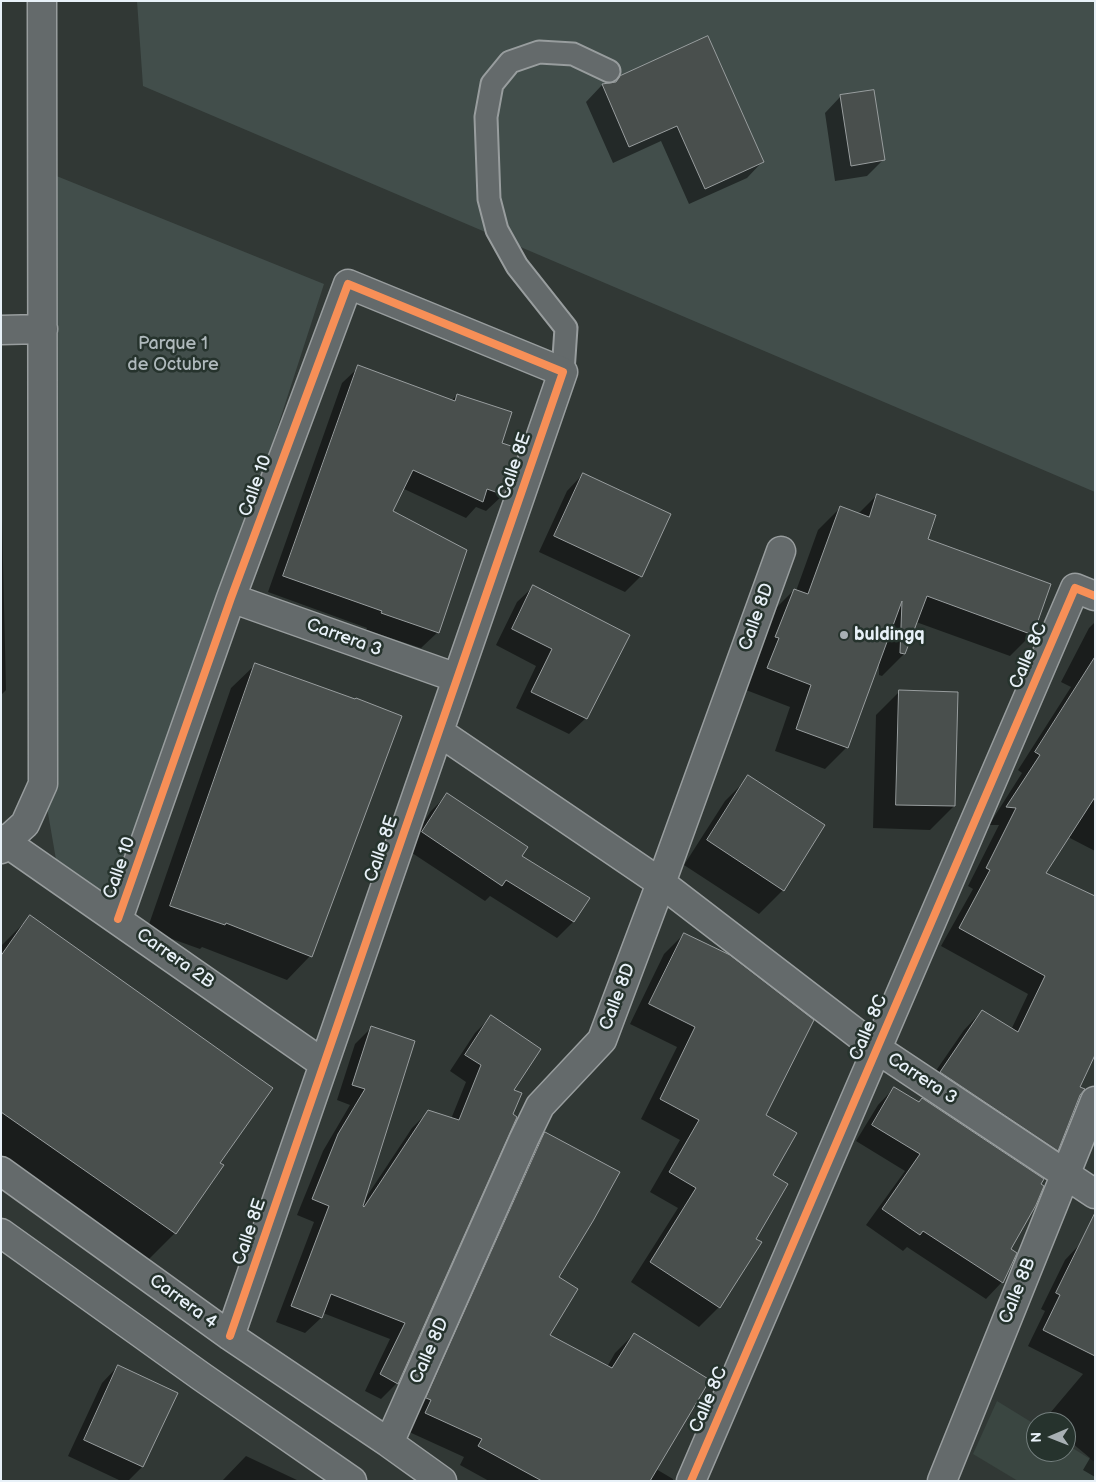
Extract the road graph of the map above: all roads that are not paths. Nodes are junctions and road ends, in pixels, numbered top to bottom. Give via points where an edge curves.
1 (42, 1) edge
2 (609, 71) dead end
3 (43, 329) junction
4 (1, 330) edge
5 (563, 372) junction
6 (781, 551) dead end
7 (1085, 592) edge
8 (231, 598) junction
9 (457, 678) junction
10 (439, 732) junction
11 (3, 843) edge
12 (661, 883) junction
13 (118, 919) junction
14 (876, 1049) junction
15 (324, 1064) junction
16 (1095, 1102) edge
17 (1, 1171) edge
18 (1066, 1174) junction
19 (1095, 1194) edge
20 (1, 1233) edge
21 (230, 1336) junction
22 (389, 1443) junction
23 (352, 1481) edge
24 (442, 1481) edge
25 (691, 1481) edge
26 (942, 1481) edge

1 - 3 street
2 - 5 lane via 573,54 539,52 510,62 492,84 486,117 489,199 497,230 517,266 566,328
3 - 4 street
3 - 11 street via 43,784 25,824
5 - 8 street, Calle 10 via 348,284
5 - 9 street, Calle 8E
6 - 12 street, Calle 8D
7 - 14 street, Calle 8C
8 - 9 street, Carrera 3
8 - 13 street, Calle 10
9 - 10 street, Calle 8E
10 - 12 street, Carrera 3
10 - 15 street, Calle 8E
11 - 13 street, Carrera 2B
12 - 14 street, Carrera 3
12 - 22 street, Calle 8D via 602,1040 540,1106
13 - 15 street, Carrera 2B
14 - 18 street, Carrera 3
14 - 25 street, Calle 8C
15 - 21 street, Calle 8E
16 - 18 street, Calle 8B
17 - 21 street, Carrera 4
18 - 19 street, Carrera 3
18 - 26 street, Calle 8B
20 - 23 street
21 - 22 street, Carrera 4
22 - 24 street, Carrera 4

